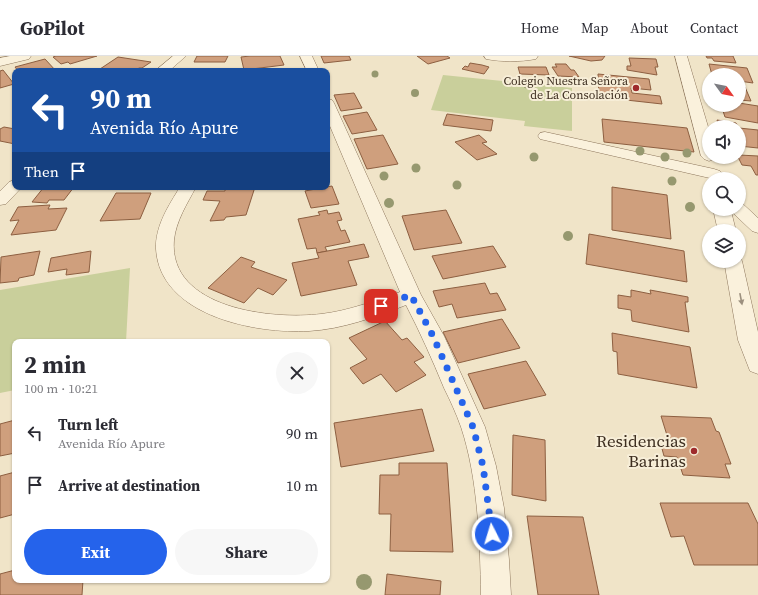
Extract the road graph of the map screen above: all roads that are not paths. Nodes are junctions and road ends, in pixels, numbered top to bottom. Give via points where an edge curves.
1 (25, 56) edge
2 (180, 56) edge
3 (306, 56) edge
4 (490, 56) edge
5 (532, 56) edge
6 (681, 56) edge
7 (0, 62) edge
8 (165, 68) edge
9 (312, 68) edge
10 (330, 110) edge
11 (702, 132) edge
12 (545, 136) dead end
13 (702, 174) edge
14 (12, 188) edge
15 (186, 190) edge
16 (0, 200) edge
17 (745, 216) edge
18 (758, 228) edge
19 (735, 268) edge
20 (411, 295) junction
21 (753, 334) edge
22 (758, 365) edge
23 (496, 595) edge

1 - 7 street
2 - 8 street
3 - 9 street
4 - 5 street
6 - 11 street
10 - 20 street
12 - 13 street
14 - 16 street
15 - 20 street via 166,234 168,268 189,294 221,312 265,321 309,323 341,319
17 - 18 street
19 -> 21 street
20 - 23 street via 433,336 473,427 490,508
21 - 22 street

